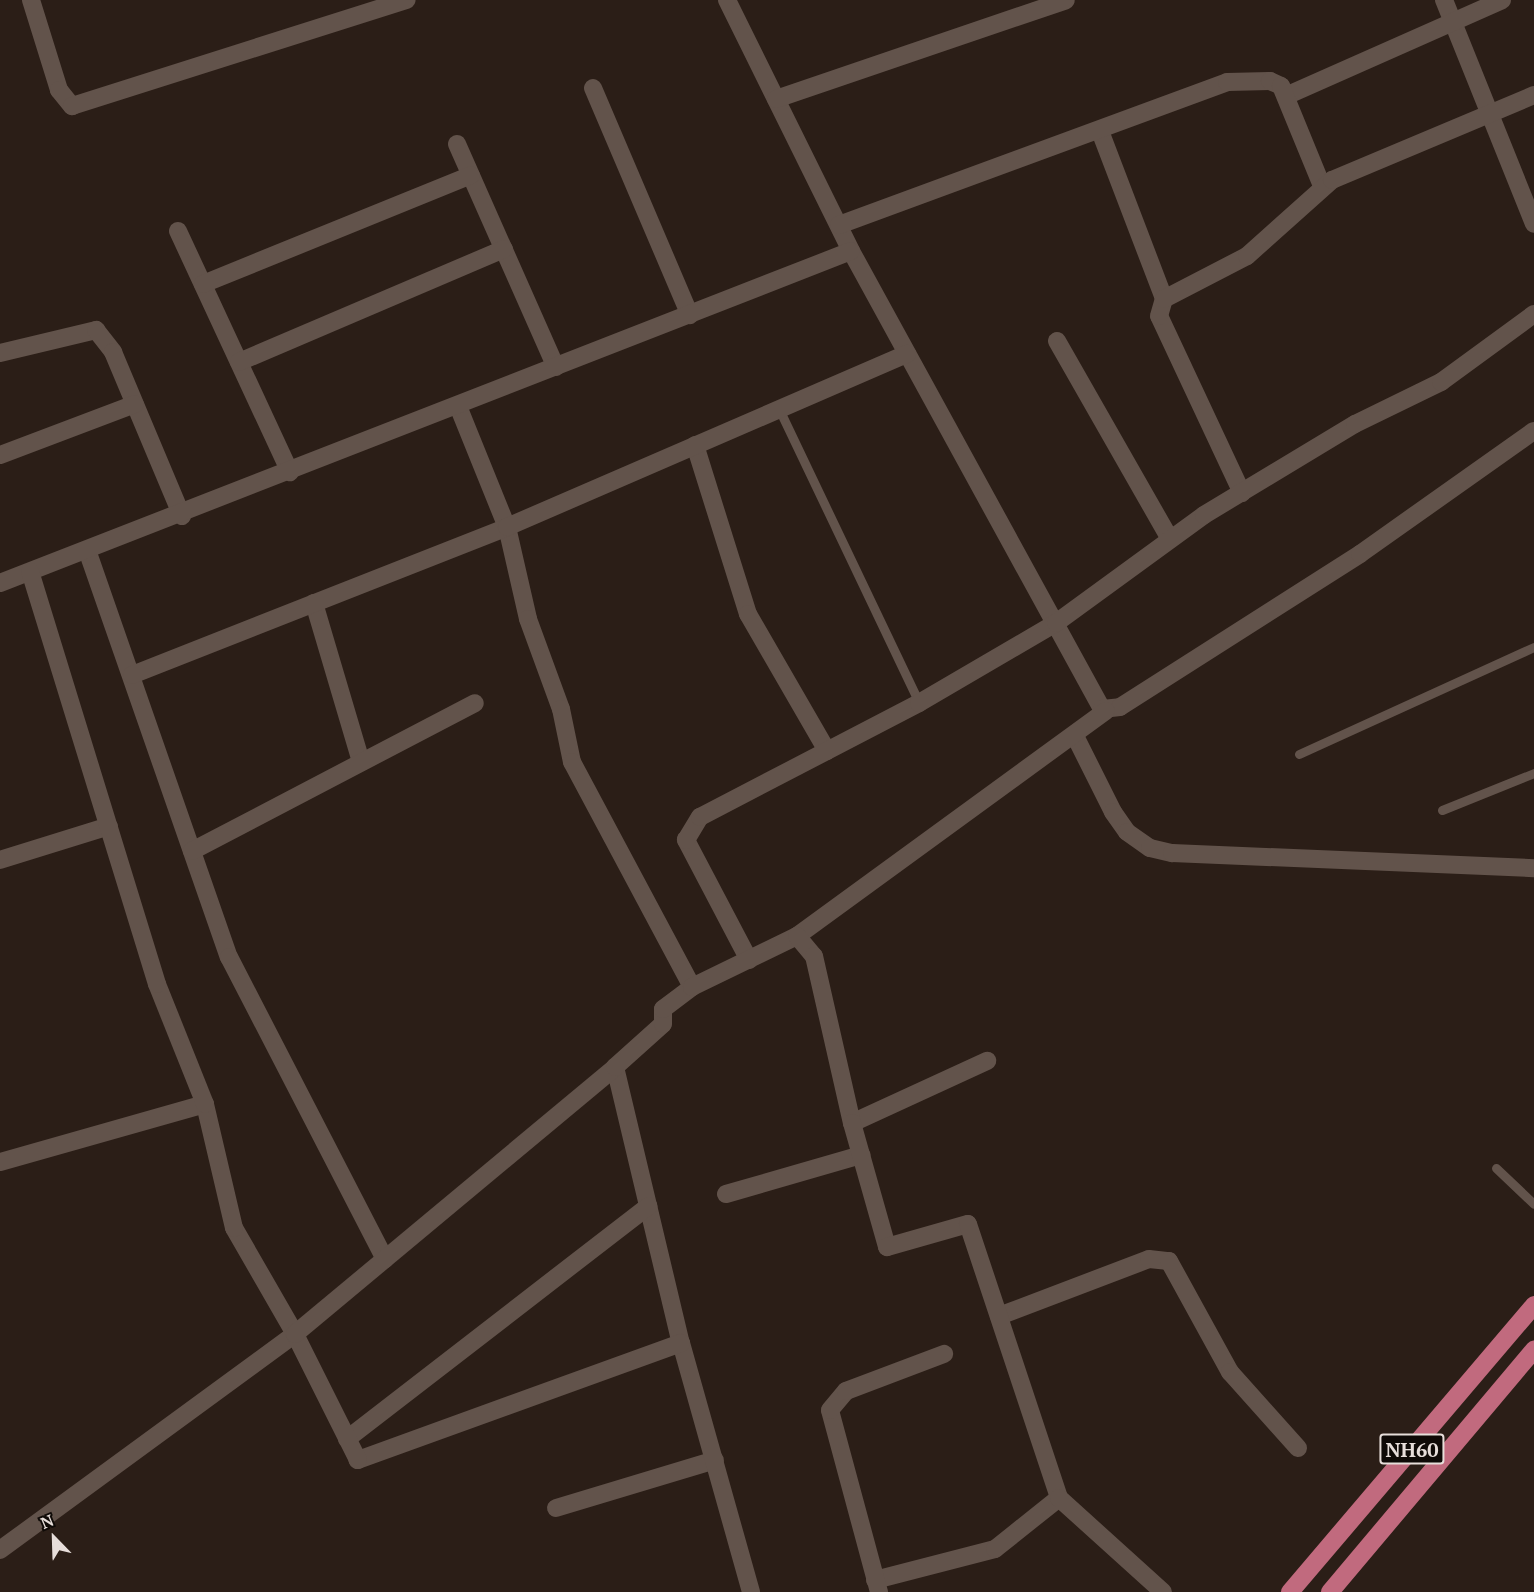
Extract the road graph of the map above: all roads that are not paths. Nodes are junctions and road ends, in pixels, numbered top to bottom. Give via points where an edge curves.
1 (31, 0) edge
2 (407, 0) edge
3 (727, 0) edge
4 (1066, 0) edge
5 (1444, 0) edge
6 (1502, 0) edge
7 (1452, 21) junction
8 (593, 88) dead end
9 (1288, 95) junction
10 (1534, 95) edge
11 (776, 99) junction
12 (1489, 113) junction
13 (1100, 131) junction
14 (457, 144) dead end
15 (471, 175) junction
16 (1322, 186) junction
17 (1534, 224) edge
18 (839, 225) junction
19 (178, 231) dead end
20 (504, 249) junction
21 (852, 250) junction
22 (203, 284) junction
23 (1164, 299) junction
24 (1534, 314) edge
25 (690, 315) junction
26 (1058, 341) dead end
27 (0, 353) edge
28 (907, 354) junction
29 (239, 362) junction
30 (556, 367) junction
31 (135, 404) junction
32 (458, 406) junction
33 (778, 409) junction
34 (1534, 431) edge
35 (695, 445) junction
36 (0, 455) edge
37 (290, 472) junction
38 (1242, 493) junction
39 (182, 516) junction
40 (507, 527) junction
41 (1170, 539) junction
42 (87, 550) junction
43 (30, 572) junction
44 (0, 583) edge
45 (314, 603) junction
46 (1056, 623) junction
47 (1534, 647) edge
48 (132, 675) junction
49 (475, 702) dead end
50 (919, 703) junction
51 (1106, 711) junction
52 (1075, 736) junction
53 (827, 751) junction
54 (1299, 754) dead end
55 (361, 762) junction
56 (1534, 773) edge
57 (1442, 810) dead end
58 (108, 826) junction
59 (192, 850) junction
60 (0, 860) edge
61 (1534, 868) edge
62 (797, 936) junction
63 (749, 960) junction
64 (692, 987) junction
65 (987, 1061) dead end
66 (615, 1067) junction
67 (205, 1104) junction
68 (852, 1123) junction
69 (861, 1155) junction
70 (0, 1162) edge
71 (1496, 1168) dead end
72 (726, 1194) dead end
73 (1534, 1204) edge
74 (648, 1206) junction
75 (385, 1259) junction
76 (1534, 1305) edge
77 (999, 1316) junction
78 (295, 1334) junction
79 (681, 1343) junction
80 (1534, 1350) edge
81 (944, 1354) dead end
82 (347, 1439) junction
83 (1298, 1448) dead end
84 (715, 1461) junction
85 (1059, 1498) junction
86 (556, 1508) dead end
87 (0, 1550) edge
88 (877, 1586) edge
89 (751, 1592) edge
90 (1163, 1592) edge
91 (1290, 1592) edge
92 (1330, 1592) edge

1 - 2 street via 59,90 72,106
3 - 11 street
4 - 11 street
5 - 7 street
6 - 7 street
7 - 9 street
7 - 12 street
8 - 25 street
9 - 13 street via 1270,81 1213,84
9 - 16 street
10 - 12 street
11 - 18 street
12 - 16 street
12 - 17 street
13 - 18 street
13 - 23 street
14 - 15 street
15 - 20 street
15 - 22 street
16 - 23 street via 1247,256
18 - 21 street
19 - 22 street
20 - 29 street
20 - 30 street
21 - 25 street
21 - 28 street
22 - 29 street
23 - 38 street via 1159,316
24 - 38 street via 1441,382 1355,424
25 - 30 street
26 - 41 street
27 - 31 street via 96,330 113,352
28 - 33 street
28 - 46 street
29 - 37 street
30 - 32 street
31 - 36 street
31 - 39 street
32 - 37 street
32 - 40 street
33 - 35 street
33 - 50 lane
34 - 51 street via 1360,554 1120,707
35 - 40 street
35 - 53 street via 748,614
37 - 39 street
38 - 41 street
39 - 42 street
40 - 45 street
40 - 64 street via 528,619 561,709 572,762
41 - 46 street
42 - 43 street
42 - 48 street
43 - 44 street
43 - 58 street
45 - 48 street
45 - 55 street
46 - 50 street
46 - 51 street via 1099,706
47 - 54 lane
48 - 59 street
49 - 55 street
50 - 53 street
51 - 52 street
52 - 61 street via 1113,812 1127,832 1150,848 1172,853
52 - 62 street
53 - 63 street via 700,817 686,834
55 - 59 street
56 - 57 lane
58 - 60 street
58 - 67 street via 157,984
59 - 75 street via 240,981
62 - 63 street
62 - 68 street via 814,956
63 - 64 street
64 - 66 street via 663,1009 663,1024
65 - 68 street
66 - 74 street
66 - 75 street
67 - 70 street
67 - 78 street via 234,1228
68 - 69 street
69 - 72 street
69 - 77 street via 887,1246 968,1224
71 - 73 lane
74 - 79 street
74 - 82 street
75 - 78 street
76 - 91 highway, NH60
77 - 83 street via 1149,1259 1168,1261 1230,1372
77 - 85 street
78 - 82 street
78 - 87 street
79 - 82 street via 358,1460
79 - 84 street
80 - 92 highway, NH60
81 - 88 street via 846,1391 830,1410
84 - 86 street
84 - 89 street
85 - 88 street via 995,1550
85 - 90 street

